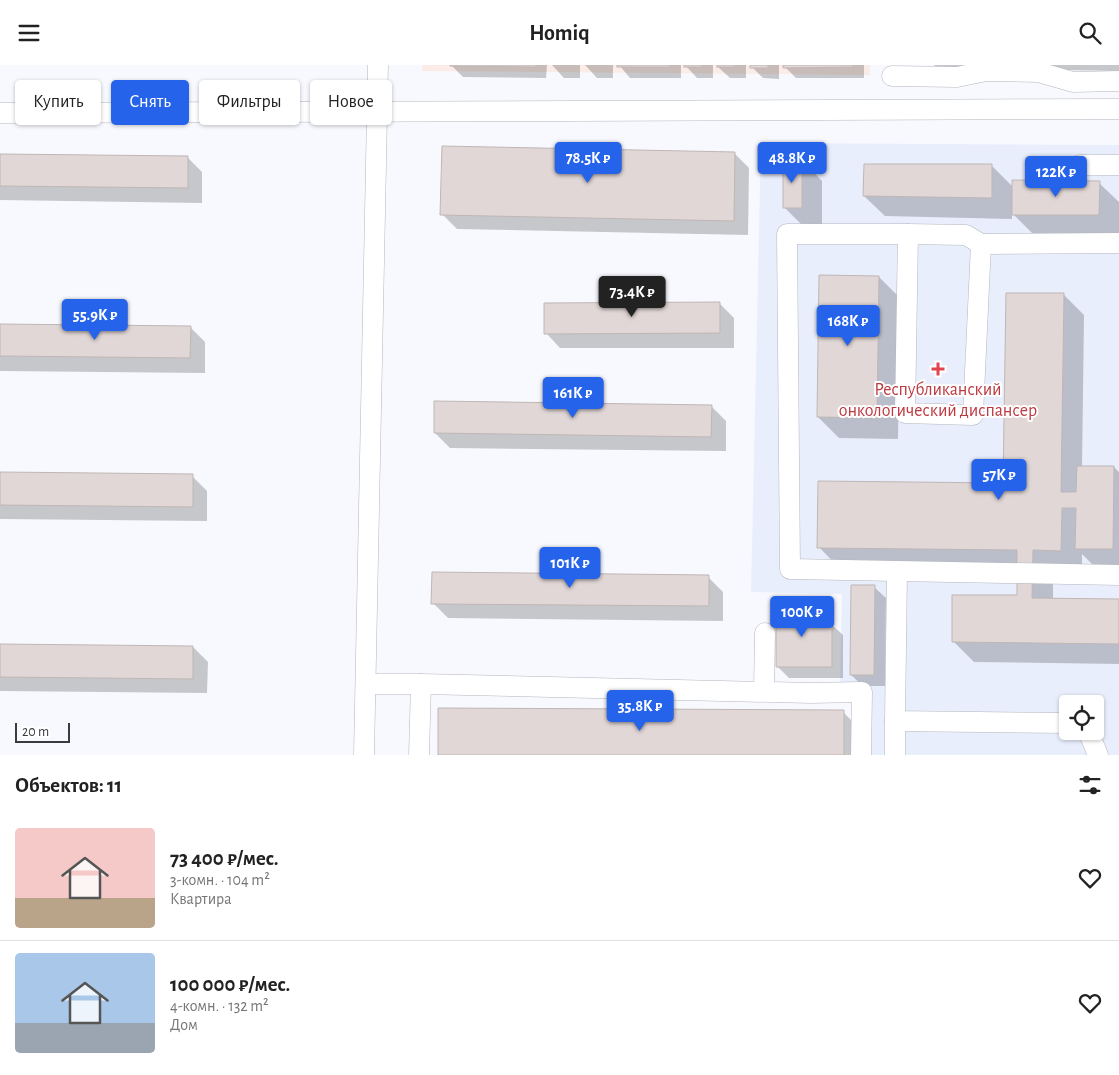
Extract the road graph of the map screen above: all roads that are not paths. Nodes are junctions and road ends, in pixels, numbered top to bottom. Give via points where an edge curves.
1 (378, 65) edge
2 (892, 71) edge
3 (378, 80) edge
4 (1119, 81) edge
5 (1119, 109) edge
6 (892, 110) junction
7 (310, 112) edge
8 (392, 112) edge
9 (0, 113) edge
10 (377, 125) edge
11 (1080, 165) dead end
12 (1119, 165) edge
13 (908, 234) junction
14 (1119, 243) edge
15 (981, 244) junction
16 (897, 572) junction
17 (1119, 575) edge
18 (765, 633) dead end
19 (366, 684) junction
20 (421, 684) junction
21 (764, 691) junction
22 (895, 721) junction
23 (1059, 723) edge
24 (1092, 740) edge
25 (364, 755) edge
26 (419, 755) edge
27 (861, 755) edge
28 (895, 755) edge
29 (1098, 755) edge

1 - 3 street
2 - 4 street via 957,77 986,71 1038,72 1073,82
2 - 6 street
5 - 6 street
6 - 8 street
7 - 9 street
10 - 19 street
11 - 12 street
13 - 15 street via 966,235
13 - 15 street via 905,413 973,415
13 - 16 street via 787,235 790,569
14 - 15 street
16 - 17 street
16 - 22 street
18 - 21 street
19 - 20 street
19 - 25 street
20 - 21 street
20 - 26 street
21 - 27 street via 862,692
22 - 23 street
22 - 28 street
24 - 29 street

